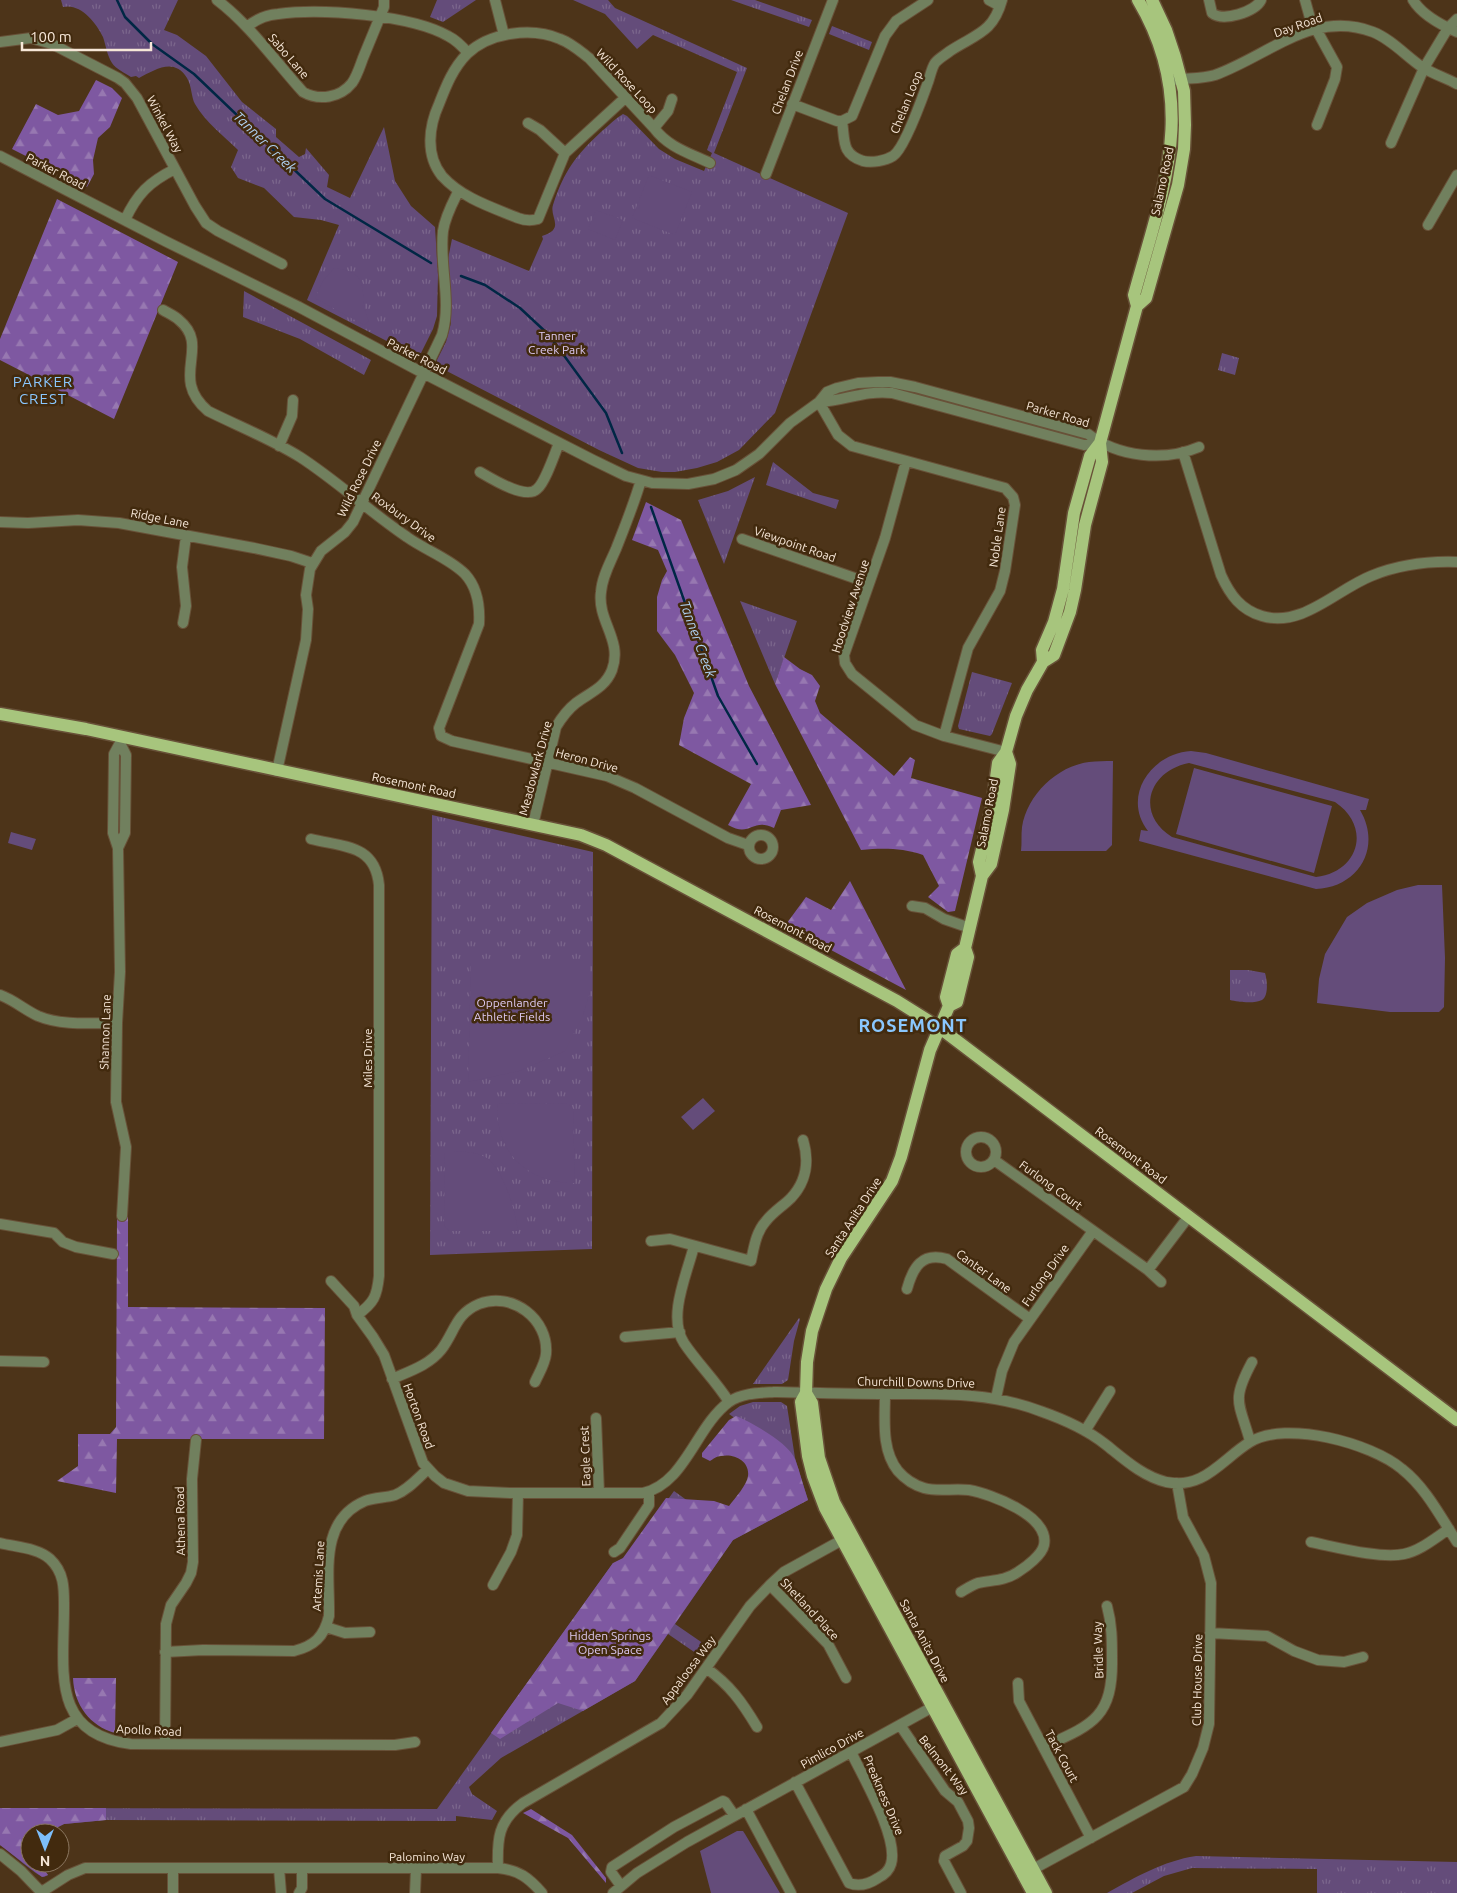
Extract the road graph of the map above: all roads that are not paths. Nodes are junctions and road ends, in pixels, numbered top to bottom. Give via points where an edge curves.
1 (217, 0) edge
2 (384, 0) edge
3 (495, 0) edge
4 (833, 0) edge
5 (928, 0) edge
6 (988, 0) edge
7 (1138, 0) edge
8 (1152, 0) edge
9 (1209, 0) edge
10 (1261, 0) edge
11 (1306, 0) edge
12 (1413, 0) edge
13 (1001, 3) edge
14 (379, 17) junction
15 (1457, 19) edge
16 (247, 27) junction
17 (1316, 29) junction
18 (1453, 30) edge
19 (504, 35) junction
20 (0, 42) edge
21 (468, 53) junction
22 (1424, 68) junction
23 (1174, 80) junction
24 (1457, 84) edge
25 (625, 98) junction
26 (672, 99) dead end
27 (792, 104) junction
28 (842, 121) junction
29 (528, 123) dead end
30 (1317, 125) dead end
31 (654, 128) junction
32 (1391, 143) dead end
33 (565, 154) junction
34 (0, 156) edge
35 (710, 163) dead end
36 (175, 169) junction
37 (766, 174) dead end
38 (1457, 175) edge
39 (458, 192) junction
40 (125, 220) junction
41 (1428, 225) dead end
42 (282, 264) dead end
43 (162, 310) dead end
44 (423, 373) junction
45 (292, 400) dead end
46 (819, 402) junction
47 (559, 443) junction
48 (1100, 443) junction
49 (279, 446) junction
50 (1199, 446) dead end
51 (1183, 452) junction
52 (906, 461) junction
53 (480, 472) dead end
54 (641, 480) junction
55 (363, 503) junction
56 (0, 522) edge
57 (186, 536) junction
58 (742, 539) dead end
59 (1457, 562) edge
60 (312, 563) junction
61 (869, 583) junction
62 (183, 623) dead end
63 (0, 714) edge
64 (439, 733) joint
65 (944, 736) junction
66 (120, 740) junction
67 (1006, 752) junction
68 (548, 762) junction
69 (277, 771) junction
70 (533, 825) junction
71 (311, 839) dead end
72 (748, 845) dead end
73 (912, 906) dead end
74 (970, 928) junction
75 (0, 995) edge
76 (117, 1023) junction
77 (940, 1028) junction
78 (803, 1140) dead end
79 (994, 1160) dead end
80 (122, 1216) dead end
81 (1188, 1216) junction
82 (0, 1224) edge
83 (1093, 1231) junction
84 (652, 1240) dead end
85 (694, 1246) junction
86 (113, 1254) dead end
87 (1148, 1270) junction
88 (331, 1281) dead end
89 (1161, 1282) dead end
90 (907, 1289) dead end
91 (357, 1315) junction
92 (1030, 1319) junction
93 (680, 1332) junction
94 (625, 1337) dead end
95 (0, 1361) edge
96 (44, 1362) dead end
97 (1252, 1362) dead end
98 (392, 1379) junction
99 (535, 1382) dead end
100 (1110, 1391) dead end
101 (806, 1393) junction
102 (885, 1394) junction
103 (996, 1398) junction
104 (729, 1402) junction
105 (596, 1418) dead end
106 (1457, 1420) edge
107 (1085, 1431) junction
108 (196, 1440) dead end
109 (1250, 1441) junction
110 (428, 1469) junction
111 (1177, 1483) junction
112 (650, 1492) junction
113 (518, 1493) junction
114 (599, 1493) junction
115 (1448, 1529) junction
116 (842, 1540) junction
117 (1311, 1542) dead end
118 (1457, 1542) edge
119 (0, 1543) edge
120 (614, 1552) dead end
121 (493, 1585) dead end
122 (770, 1585) junction
123 (961, 1592) dead end
124 (1106, 1606) dead end
125 (326, 1627) junction
126 (370, 1632) dead end
127 (1210, 1633) junction
128 (165, 1652) junction
129 (1363, 1657) dead end
130 (706, 1668) junction
131 (846, 1678) dead end
132 (1018, 1683) dead end
133 (937, 1705) junction
134 (76, 1719) junction
135 (900, 1725) junction
136 (757, 1727) dead end
137 (0, 1742) edge
138 (415, 1742) dead end
139 (165, 1744) junction
140 (1043, 1748) junction
141 (851, 1752) junction
142 (795, 1782) junction
143 (746, 1809) junction
144 (734, 1815) junction
145 (1091, 1838) junction
146 (0, 1854) edge
147 (173, 1868) junction
148 (279, 1868) junction
149 (302, 1868) junction
150 (498, 1868) junction
151 (416, 1869) junction
152 (1028, 1872) junction
153 (622, 1886) junction
154 (41, 1893) edge
155 (173, 1893) edge
156 (281, 1893) edge
157 (299, 1893) edge
158 (415, 1893) edge
159 (542, 1893) edge
160 (613, 1893) edge
161 (790, 1893) edge
162 (961, 1893) edge
163 (1033, 1893) edge
164 (1046, 1893) edge

1 - 16 street, Sabo Lane
2 - 14 street, Sabo Lane
3 - 19 street
4 - 27 street, Chelan Drive
5 - 28 street via 891,28 852,116
6 - 13 street, Chelan Loop
7 - 23 main road, Salamo Road
8 - 23 main road, Salamo Road via 1170,41
9 - 10 street via 1212,13 1217,17 1250,10
11 - 17 street
12 - 18 street via 1422,10
13 - 28 street, Chelan Loop via 998,14 987,29 934,64 903,143 894,156 866,162 855,158 844,146
14 - 16 street via 337,12 279,13 258,19
14 - 16 street, Sabo Lane via 353,81 342,92 319,98 303,92
14 - 21 street via 417,23 448,35
15 - 18 street
17 - 22 street, Day Road via 1352,26 1371,31
17 - 23 street, Day Road via 1287,39 1213,76
17 - 30 street via 1337,67
18 - 22 street
19 - 21 street, Wild Rose Loop
19 - 25 street, Wild Rose Loop via 523,32 561,39 589,58
20 - 36 street, Winkel Way via 38,38 125,83 137,98
21 - 39 street, Wild Rose Loop via 447,82 432,119 431,130 430,146 436,166
22 - 24 street, Day Road
22 - 32 street
23 - 48 main road, Salamo Road via 1171,151 1163,192 1134,295 1137,306
25 - 31 street, Wild Rose Loop
25 - 33 street
26 - 31 street via 668,112
27 - 28 street
27 - 37 street, Chelan Drive
29 - 33 street
31 - 35 street, Wild Rose Loop via 671,146
33 - 39 street, Wild Rose Loop via 538,219 526,221
34 - 40 street, Parker Road
36 - 40 street via 146,186
36 - 42 street, Winkel Way via 206,223
38 - 41 street
39 - 44 street, Wild Rose Drive via 448,211 443,232 444,328
40 - 44 street, Parker Road
43 - 49 street, Roxbury Drive via 181,321 189,331 193,354 189,380 200,404
44 - 47 street, Parker Road
44 - 55 street, Wild Rose Drive
45 - 49 street via 292,416
46 - 48 street, Parker Road via 826,392 837,388 890,382 1088,434
46 - 52 street, Noble Lane via 834,430 846,442
46 - 54 street, Parker Road via 799,415 753,459 729,474 688,484
47 - 53 street via 539,488 532,492 521,493
47 - 54 street, Parker Road
48 - 51 street, Parker Road via 1148,456
48 - 67 main road, Salamo Road via 1102,462 1083,531 1070,612 1054,655 1043,662 1022,702
49 - 55 street, Roxbury Drive via 300,457
50 - 51 street, Parker Road
51 - 59 street via 1221,575 1228,591 1253,613 1286,619 1303,614 1354,584 1390,570 1414,564
52 - 61 street, Hoodview Avenue via 888,529
52 - 65 street, Noble Lane via 1006,488 1015,506 1000,591 968,648
54 - 68 street, Meadowlark Drive via 601,592 603,613 614,646 611,671 604,684 564,714 556,727
55 - 60 street, Wild Rose Drive via 345,532 321,551
55 - 64 street, Roxbury Drive via 424,549 452,563 473,585 477,597 479,624
56 - 57 street, Ridge Lane via 78,520 119,523
57 - 60 street, Ridge Lane
57 - 62 street via 182,567 186,606
58 - 61 street, Viewpoint Road
60 - 69 street via 306,595 306,640
61 - 65 street, Hoodview Avenue via 844,655 846,666 914,725
63 - 66 main road, Rosemont Road
64 - 68 street, Heron Drive via 452,741
65 - 67 street, Hoodview Avenue
66 - 69 main road, Rosemont Road
66 - 76 street, Shannon Lane via 114,754 113,823 118,848 120,972
67 - 74 main road, Salamo Road via 998,763 979,862 982,876
68 - 70 street, Meadowlark Drive
68 - 72 street, Heron Drive via 620,781 728,838
69 - 70 main road, Rosemont Road
70 - 77 main road, Rosemont Road via 586,836 606,844 897,1001
71 - 91 street, Miles Drive via 365,854 376,866 379,878 379,1276 375,1298
73 - 74 street via 925,908
74 - 77 main road, Salamo Road via 965,948 968,957 957,1002 949,1006
75 - 76 street via 52,1020
76 - 80 street, Shannon Lane via 116,1102 126,1148
77 - 81 main road, Rosemont Road
77 - 101 main road, Santa Anita Drive via 926,1062 892,1181 846,1250 826,1289 812,1331
78 - 85 street via 806,1160 802,1181 791,1198 760,1229 751,1261
79 - 83 street, Furlong Court
81 - 87 street
81 - 106 main road, Rosemont Road
82 - 86 street via 54,1233 63,1242
83 - 87 street
83 - 92 street, Furlong Drive
84 - 85 street via 670,1239
85 - 93 street via 678,1307
87 - 89 street
88 - 91 street, Horton Road via 354,1306
90 - 92 street, Canter Lane via 910,1275 917,1265 941,1257
91 - 98 street, Horton Road via 384,1356
92 - 103 street, Furlong Drive via 1007,1356
93 - 94 street
93 - 104 street
95 - 96 street
97 - 109 street via 1242,1381 1238,1399
98 - 99 street via 434,1356 465,1312 479,1304 496,1301 512,1303 540,1326 546,1354
98 - 110 street, Horton Road via 419,1455
100 - 107 street
101 - 102 street, Churchill Downs Drive
101 - 104 street via 761,1392
101 - 116 main road, Santa Anita Drive via 801,1402 810,1462 820,1497
101 - 133 main road, Santa Anita Drive via 812,1403 819,1458 834,1502
102 - 103 street, Churchill Downs Drive via 956,1394
102 - 123 street via 887,1448 893,1464 903,1476 926,1488 968,1490 999,1499 1029,1517 1043,1534 1044,1547 1017,1573 1005,1579 976,1583
103 - 107 street, Churchill Downs Drive via 1039,1410
104 - 112 street via 666,1482
105 - 114 street, Eagle Crest
107 - 111 street, Churchill Downs Drive via 1138,1470
108 - 128 street, Athena Road via 192,1479 193,1562 186,1583 171,1605
109 - 111 street, Churchill Downs Drive via 1212,1472
109 - 115 street, Churchill Downs Drive via 1273,1433 1303,1433 1379,1455 1402,1469 1425,1492
110 - 113 street, Horton Road via 444,1483 462,1490
110 - 125 street, Artemis Lane via 395,1495 366,1501 352,1508 337,1525 329,1548 329,1616
111 - 127 street, Club House Drive via 1183,1517 1200,1546 1209,1572
112 - 114 street, Horton Road
112 - 120 street via 649,1506
113 - 114 street, Horton Road
113 - 121 street via 517,1536
115 - 117 street via 1419,1548 1402,1554 1376,1554
115 - 118 street, Churchill Downs Drive
116 - 122 street, Appaloosa Way via 784,1572
116 - 133 main road, Santa Anita Drive
119 - 134 street via 39,1552 60,1572 64,1588 64,1683
122 - 130 street, Appaloosa Way via 750,1606
122 - 131 street, Shetland Place via 828,1644
124 - 140 street, Bridle Way via 1112,1622 1113,1678 1107,1702 1087,1726
125 - 126 street via 346,1633
125 - 128 street, Artemis Lane via 314,1644 294,1651
127 - 129 street via 1267,1636 1318,1660 1344,1662
127 - 145 street, Club House Drive via 1209,1724 1192,1774 1184,1787
128 - 139 street, Athena Road
130 - 136 street via 739,1698
130 - 150 street, Appaloosa Way via 662,1723 523,1802 512,1812 499,1836
132 - 140 street, Tack Court via 1019,1701
133 - 135 street, Pimlico Drive
133 - 152 main road, Santa Anita Drive
134 - 137 street via 57,1730
134 - 139 street, Apollo Road via 90,1731 109,1740
135 - 141 street, Pimlico Drive
135 - 162 street, Belmont Way via 945,1791 958,1802 968,1821 967,1841 945,1856 944,1861
138 - 139 street, Apollo Road via 395,1745
140 - 145 street, Tack Court
141 - 142 street, Pimlico Drive
141 - 142 street, Preakness Drive via 890,1837 891,1865 878,1879 859,1885 849,1883
142 - 143 street, Pimlico Drive
143 - 144 street, Pimlico Drive
143 - 161 street
144 - 153 street, Pimlico Drive via 658,1859
144 - 153 street via 723,1801 674,1827 612,1867 611,1872
145 - 152 street, Club House Drive
146 - 154 street
147 - 148 street, Palomino Way
147 - 154 street, Palomino Way via 86,1868 68,1875
147 - 155 street
148 - 149 street, Palomino Way
148 - 156 street
149 - 151 street, Palomino Way
149 - 157 street
150 - 151 street, Palomino Way
150 - 159 street, Palomino Way via 523,1874
151 - 158 street
152 - 163 main road, Santa Anita Drive
152 - 164 main road, Santa Anita Drive
153 - 160 street, Pimlico Drive

